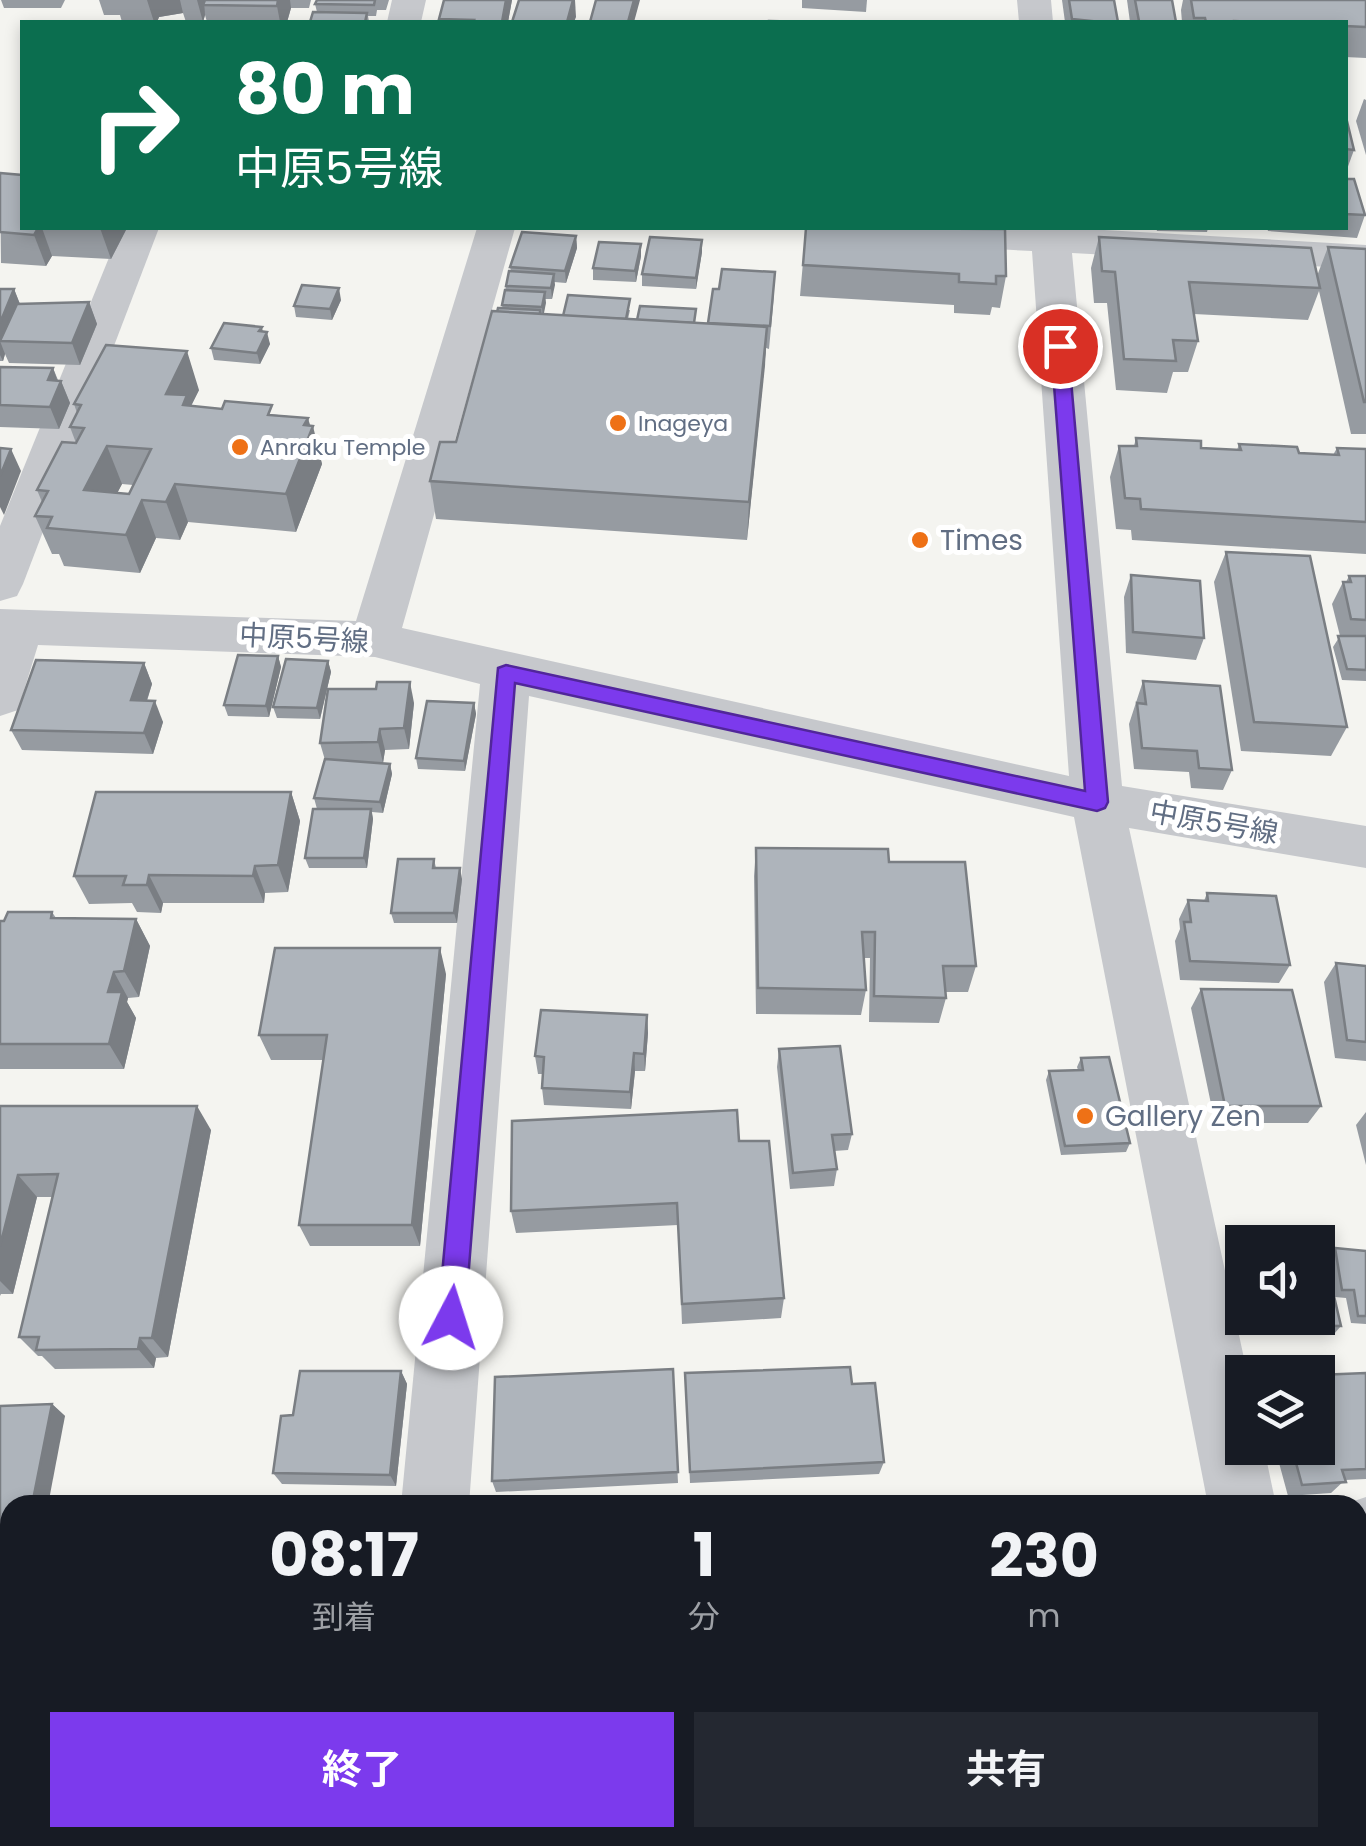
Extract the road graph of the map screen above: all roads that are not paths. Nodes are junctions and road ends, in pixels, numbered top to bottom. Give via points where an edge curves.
1 (139, 230) edge
2 (495, 230) edge
3 (903, 230) edge
4 (1051, 234) edge
5 (1366, 257) edge
6 (34, 374) edge
7 (86, 376) junction
8 (6, 612) edge
9 (375, 639) junction
10 (506, 673) junction
11 (0, 697) edge
12 (1097, 802) junction
13 (1366, 848) edge
14 (436, 1495) edge
15 (1240, 1495) edge

1 - 7 street
2 - 9 street
3 - 4 street
4 - 5 street
4 - 12 street
6 - 7 street
7 - 8 street
8 - 9 street, 中原5号線
8 - 11 street
9 - 10 street, 中原5号線
10 - 12 street, 中原5号線
10 - 14 street
12 - 13 street, 中原5号線
12 - 15 street

